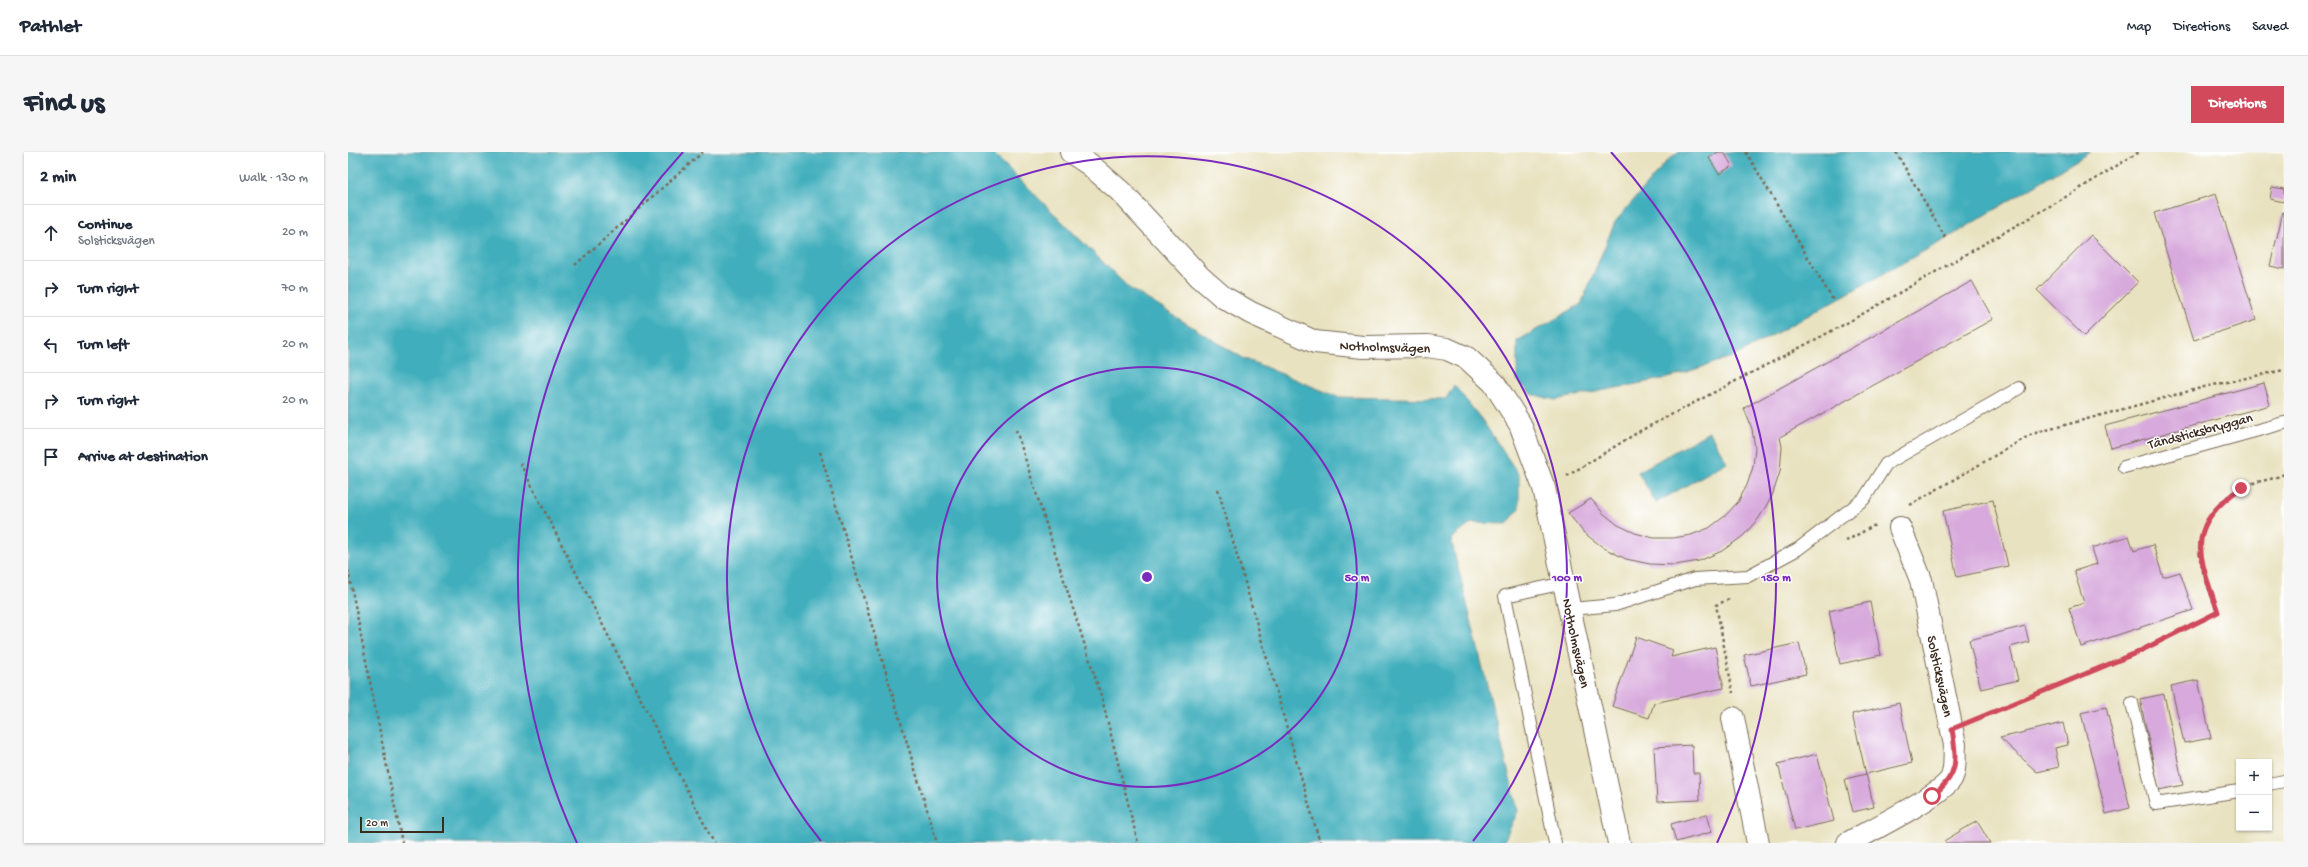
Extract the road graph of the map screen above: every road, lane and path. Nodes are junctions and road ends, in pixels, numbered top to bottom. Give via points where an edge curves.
1 (703, 152) edge
2 (1071, 152) edge
3 (1746, 152) edge
4 (1896, 152) edge
5 (2139, 152) edge
6 (1946, 239) dead end
7 (576, 265) dead end
8 (1834, 302) dead end
9 (2284, 370) edge
10 (2019, 388) dead end
11 (2284, 423) edge
12 (1016, 430) dead end
13 (820, 452) dead end
14 (520, 463) dead end
15 (2124, 467) dead end
16 (2284, 474) edge
17 (1544, 488) junction
18 (1218, 489) dead end
19 (1900, 528) junction
20 (1842, 543) dead end
21 (348, 570) edge
22 (1564, 583) junction
23 (1730, 598) dead end
24 (1571, 609) junction
25 (2132, 703) dead end
26 (1733, 718) joint
27 (1952, 729) junction
28 (2284, 781) edge
29 (2272, 783) edge
30 (2236, 791) edge
31 (402, 843) edge
32 (714, 843) edge
33 (938, 843) edge
34 (1138, 843) edge
35 (1320, 843) edge
36 (1555, 843) edge
37 (1619, 843) edge
38 (1758, 843) edge
39 (1848, 843) edge

1 - 7 path
2 - 17 street, Notholmsvägen via 1090,164 1122,192 1200,277 1223,297 1251,313 1315,342 1363,347 1427,346 1467,358 1494,383 1520,424
3 - 8 path
4 - 6 path
5 - 17 path via 1845,324 1640,431 1576,472
9 - 19 path via 2204,387 2032,434 1912,502
10 - 24 lane via 1886,464 1864,499 1798,549 1748,576 1695,579 1615,605
11 - 15 lane, Tändsticksbryggan
12 - 34 path via 1102,699
13 - 33 path
14 - 32 path
16 - 27 path via 2241,488 2224,499 2207,522 2199,541 2199,557 2218,612 2136,653
17 - 22 street, Notholmsvägen
18 - 35 path
19 - 20 path via 1882,521
19 - 27 street, Solsticksvägen via 1921,580
21 - 31 path
22 - 24 street, Notholmsvägen
22 - 36 lane via 1505,596
23 - 26 path via 1716,605 1736,709
24 - 37 street, Notholmsvägen
25 - 30 lane via 2156,804
26 - 38 street
27 - 39 street, Solsticksvägen via 1954,769 1951,779 1932,796
28 - 29 lane

